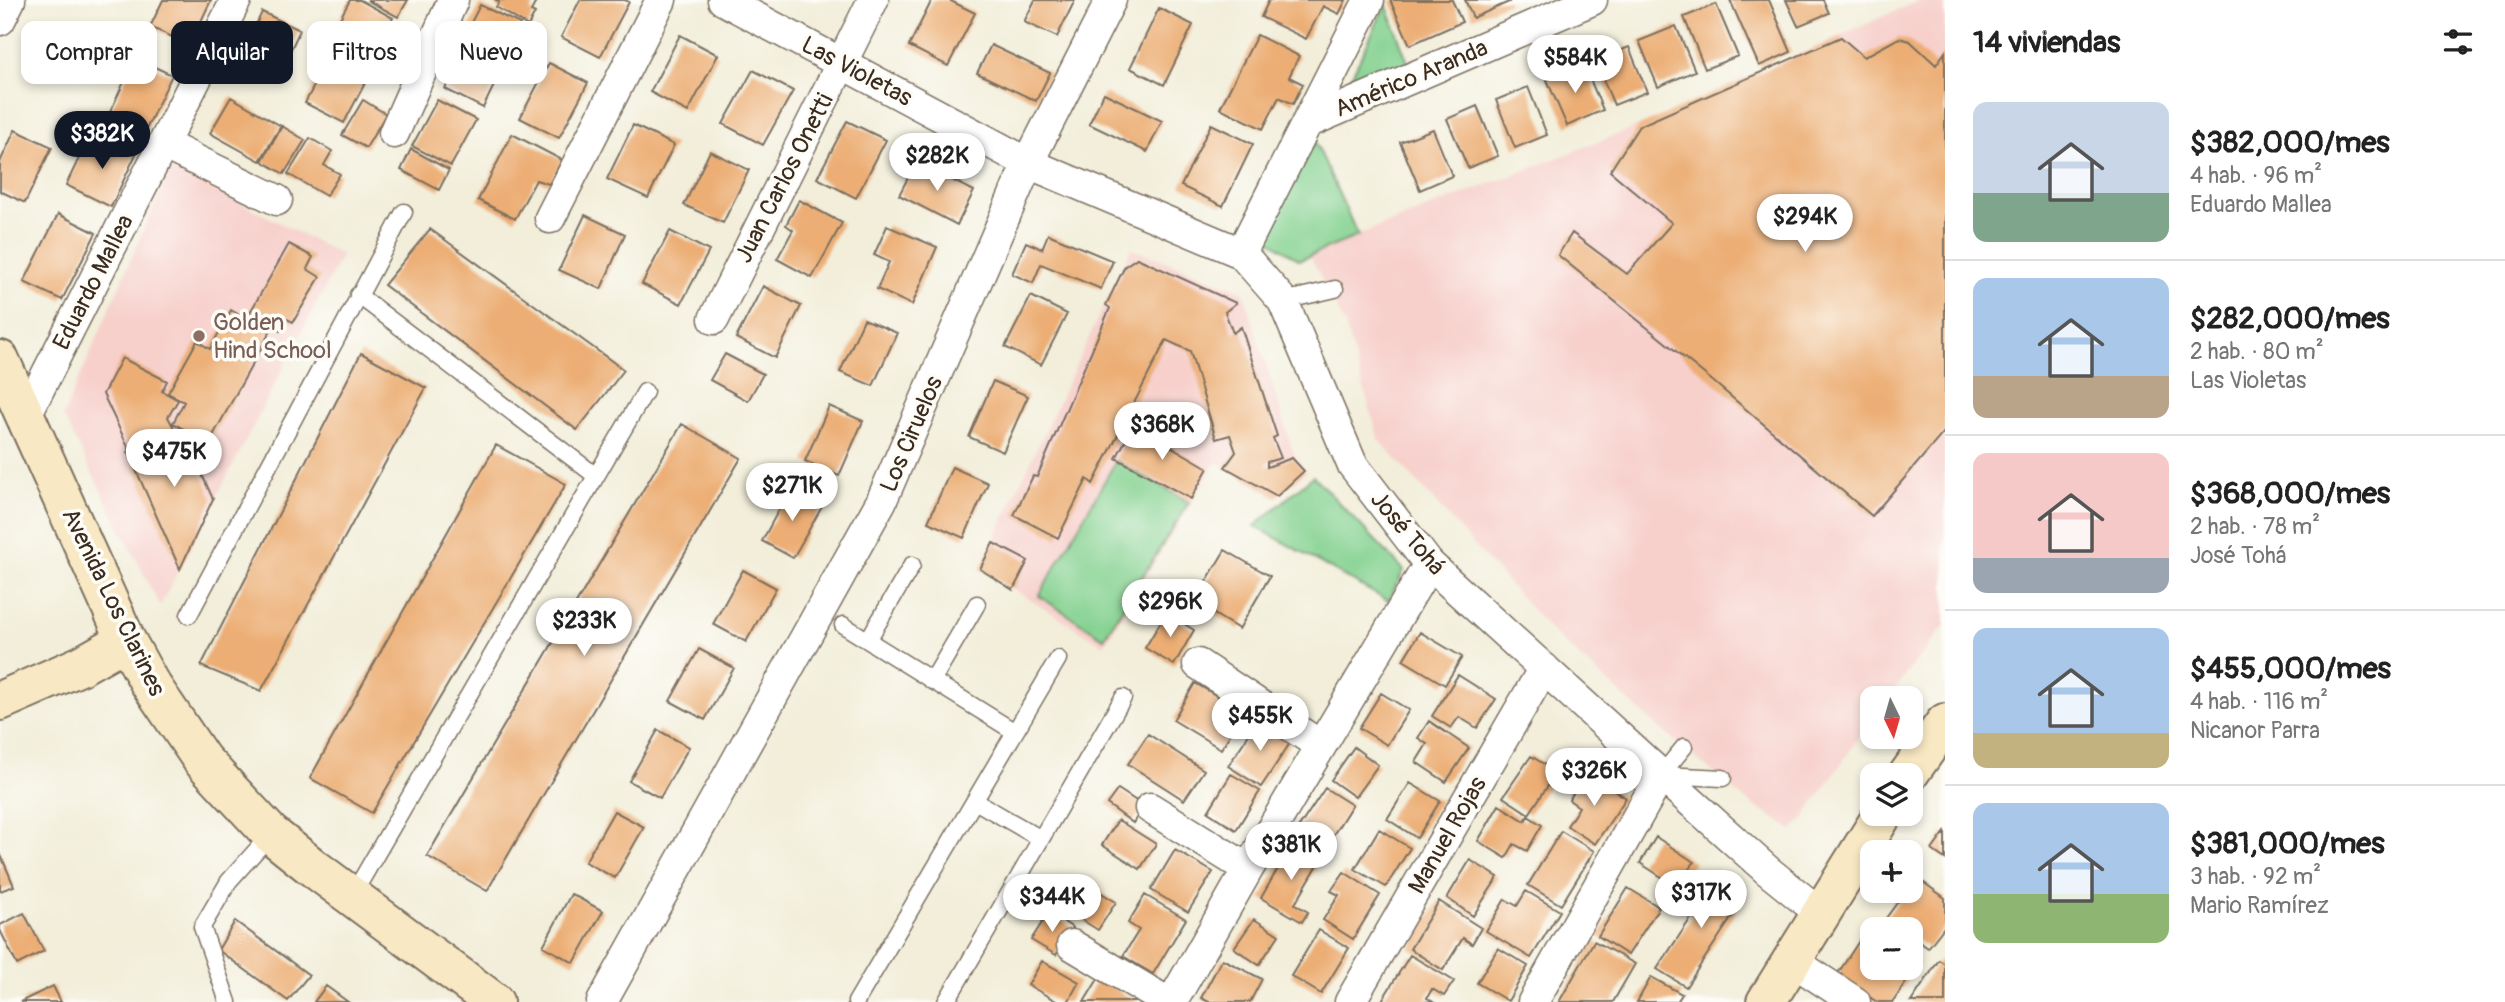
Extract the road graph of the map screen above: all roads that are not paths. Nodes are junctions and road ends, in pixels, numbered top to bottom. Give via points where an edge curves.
1 (10, 0) edge
2 (236, 0) edge
3 (453, 0) edge
4 (661, 0) edge
5 (723, 0) edge
6 (873, 0) edge
7 (1111, 0) edge
8 (1369, 0) edge
9 (1592, 0) edge
10 (0, 20) edge
11 (842, 63) junction
12 (1307, 123) junction
13 (394, 133) dead end
14 (163, 144) junction
15 (1028, 163) junction
16 (277, 200) dead end
17 (404, 212) dead end
18 (550, 218) dead end
19 (1241, 253) junction
20 (1335, 289) dead end
21 (358, 295) junction
22 (1283, 301) junction
23 (714, 319) dead end
24 (0, 360) edge
25 (645, 391) dead end
26 (26, 415) junction
27 (596, 476) junction
28 (1429, 564) junction
29 (912, 565) dead end
30 (977, 604) dead end
31 (189, 615) dead end
32 (842, 625) dead end
33 (126, 640) junction
34 (868, 640) junction
35 (1058, 659) dead end
36 (1198, 664) dead end
37 (1544, 668) junction
38 (932, 681) junction
39 (1123, 698) dead end
40 (0, 701) edge
41 (1015, 732) junction
42 (1935, 738) edge
43 (1321, 746) junction
44 (1684, 747) dead end
45 (1917, 763) edge
46 (1661, 775) junction
47 (1723, 778) dead end
48 (975, 800) junction
49 (1150, 808) dead end
50 (1875, 826) edge
51 (271, 834) junction
52 (1041, 839) junction
53 (1248, 869) junction
54 (352, 896) junction
55 (1820, 913) junction
56 (1072, 945) dead end
57 (1791, 960) junction
58 (228, 1002) edge
59 (494, 1002) edge
60 (602, 1002) edge
61 (856, 1002) edge
62 (946, 1002) edge
63 (1167, 1002) edge
64 (1172, 1002) edge
65 (1350, 1002) edge
66 (1533, 1002) edge
67 (1766, 1002) edge
68 (1855, 1002) edge

1 - 10 street
2 - 14 street, Eduardo Mallea
3 - 13 street
4 - 18 street
5 - 11 street, Las Violetas
6 - 11 street, Juan Carlos Onetti
7 - 15 street, Los Ciruelos
8 - 12 street
9 - 12 street, Américo Aranda
11 - 15 street, Las Violetas
11 - 23 street, Juan Carlos Onetti
12 - 19 street
14 - 16 street
14 - 26 street, Eduardo Mallea
15 - 19 street, José Tohá
15 - 60 street, Los Ciruelos via 881,502
17 - 21 lane
19 - 22 street, José Tohá
20 - 22 lane
21 - 27 lane
21 - 31 lane
22 - 28 street, José Tohá via 1352,464
24 - 26 main road, Avenida Los Clarines
25 - 27 lane
26 - 33 main road, Avenida Los Clarines
27 - 54 lane
28 - 37 street, José Tohá
28 - 43 street
29 - 34 lane
30 - 38 lane
32 - 34 lane
33 - 40 main road
33 - 51 main road, Avenida Los Clarines via 202,760
34 - 38 lane
35 - 41 lane
36 - 43 street
37 - 46 street, José Tohá
37 - 65 street, Manuel Rojas
38 - 41 lane
39 - 52 lane
41 - 48 lane
42 - 45 main road
43 - 53 street
44 - 46 lane
46 - 47 lane
46 - 55 street, José Tohá
46 - 66 street
48 - 52 lane
48 - 61 lane
49 - 53 street
50 - 55 main road
51 - 54 main road, Avenida Los Clarines
51 - 58 lane via 229,881 202,928
52 - 62 lane
53 - 64 street
54 - 59 main road, Avenida Los Clarines
55 - 57 main road
56 - 63 street
57 - 67 main road
57 - 68 street

